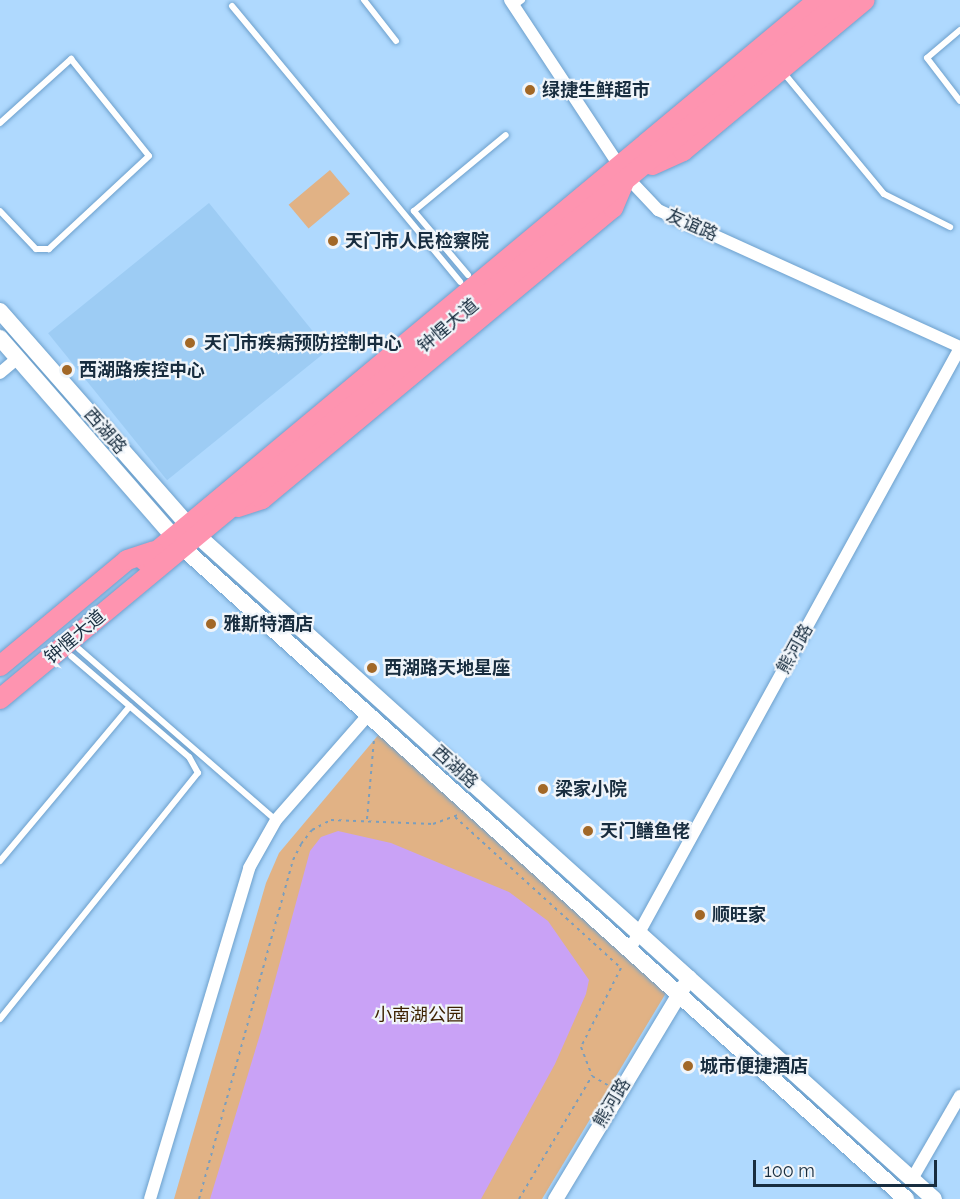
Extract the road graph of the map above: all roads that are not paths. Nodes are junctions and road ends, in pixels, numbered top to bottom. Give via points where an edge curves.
1 (364, 0) edge
2 (799, 0) edge
3 (818, 0) edge
4 (842, 0) edge
5 (865, 0) edge
6 (515, 2) edge
7 (232, 6) dead end
8 (960, 30) edge
9 (396, 41) dead end
10 (776, 63) junction
11 (960, 101) edge
12 (0, 123) edge
13 (506, 135) dead end
14 (623, 171) junction
15 (0, 211) edge
16 (950, 227) dead end
17 (464, 279) junction
18 (0, 311) edge
19 (0, 338) edge
20 (960, 348) edge
21 (18, 358) junction
22 (0, 373) edge
23 (221, 505) junction
24 (177, 542) junction
25 (75, 652) junction
26 (0, 666) edge
27 (0, 682) edge
28 (0, 699) edge
29 (130, 706) junction
30 (370, 713) junction
31 (0, 714) edge
32 (276, 820) junction
33 (0, 861) edge
34 (639, 933) junction
35 (630, 949) junction
36 (689, 977) junction
37 (679, 993) junction
38 (0, 1019) edge
39 (960, 1096) edge
40 (912, 1179) junction
41 (150, 1199) edge
42 (555, 1199) edge
43 (906, 1199) edge
44 (934, 1199) edge

1 - 9 lane
2 - 14 highway via 674,104
3 - 14 highway, 钟惺大道
4 - 10 highway
5 - 10 highway
6 - 14 street, 友谊路
7 - 17 lane
8 - 11 lane via 927,58
10 - 14 highway via 682,151
10 - 16 lane via 884,194
12 - 15 lane via 72,59 149,156 49,249 36,249
13 - 17 lane via 414,211
14 - 17 highway via 588,177
14 - 20 street, 友谊路 via 658,210
14 - 23 highway, 钟惺大道
14 - 23 highway via 613,208 262,499
17 - 23 highway via 230,471
18 - 24 main road, 西湖路
19 - 21 main road, 西湖路
20 - 34 street, 熊河路
21 - 22 street
21 - 24 main road, 西湖路
23 - 24 highway, 钟惺大道
24 - 25 highway via 154,587
24 - 26 highway via 127,560
24 - 27 highway, 钟惺大道
24 - 28 highway, 钟惺大道
24 - 30 main road, 西湖路
24 - 34 main road, 西湖路
25 - 29 lane
25 - 31 highway
25 - 32 lane
29 - 33 lane
29 - 38 lane via 189,757 198,773
30 - 32 street
30 - 35 main road, 西湖路
32 - 41 street via 249,868 234,908
34 - 35 street, 熊河路
34 - 36 main road, 西湖路
35 - 37 main road, 西湖路
36 - 37 street, 熊河路
36 - 40 main road, 西湖路
37 - 42 street, 熊河路
37 - 43 main road, 西湖路
39 - 40 street
40 - 44 main road, 西湖路

